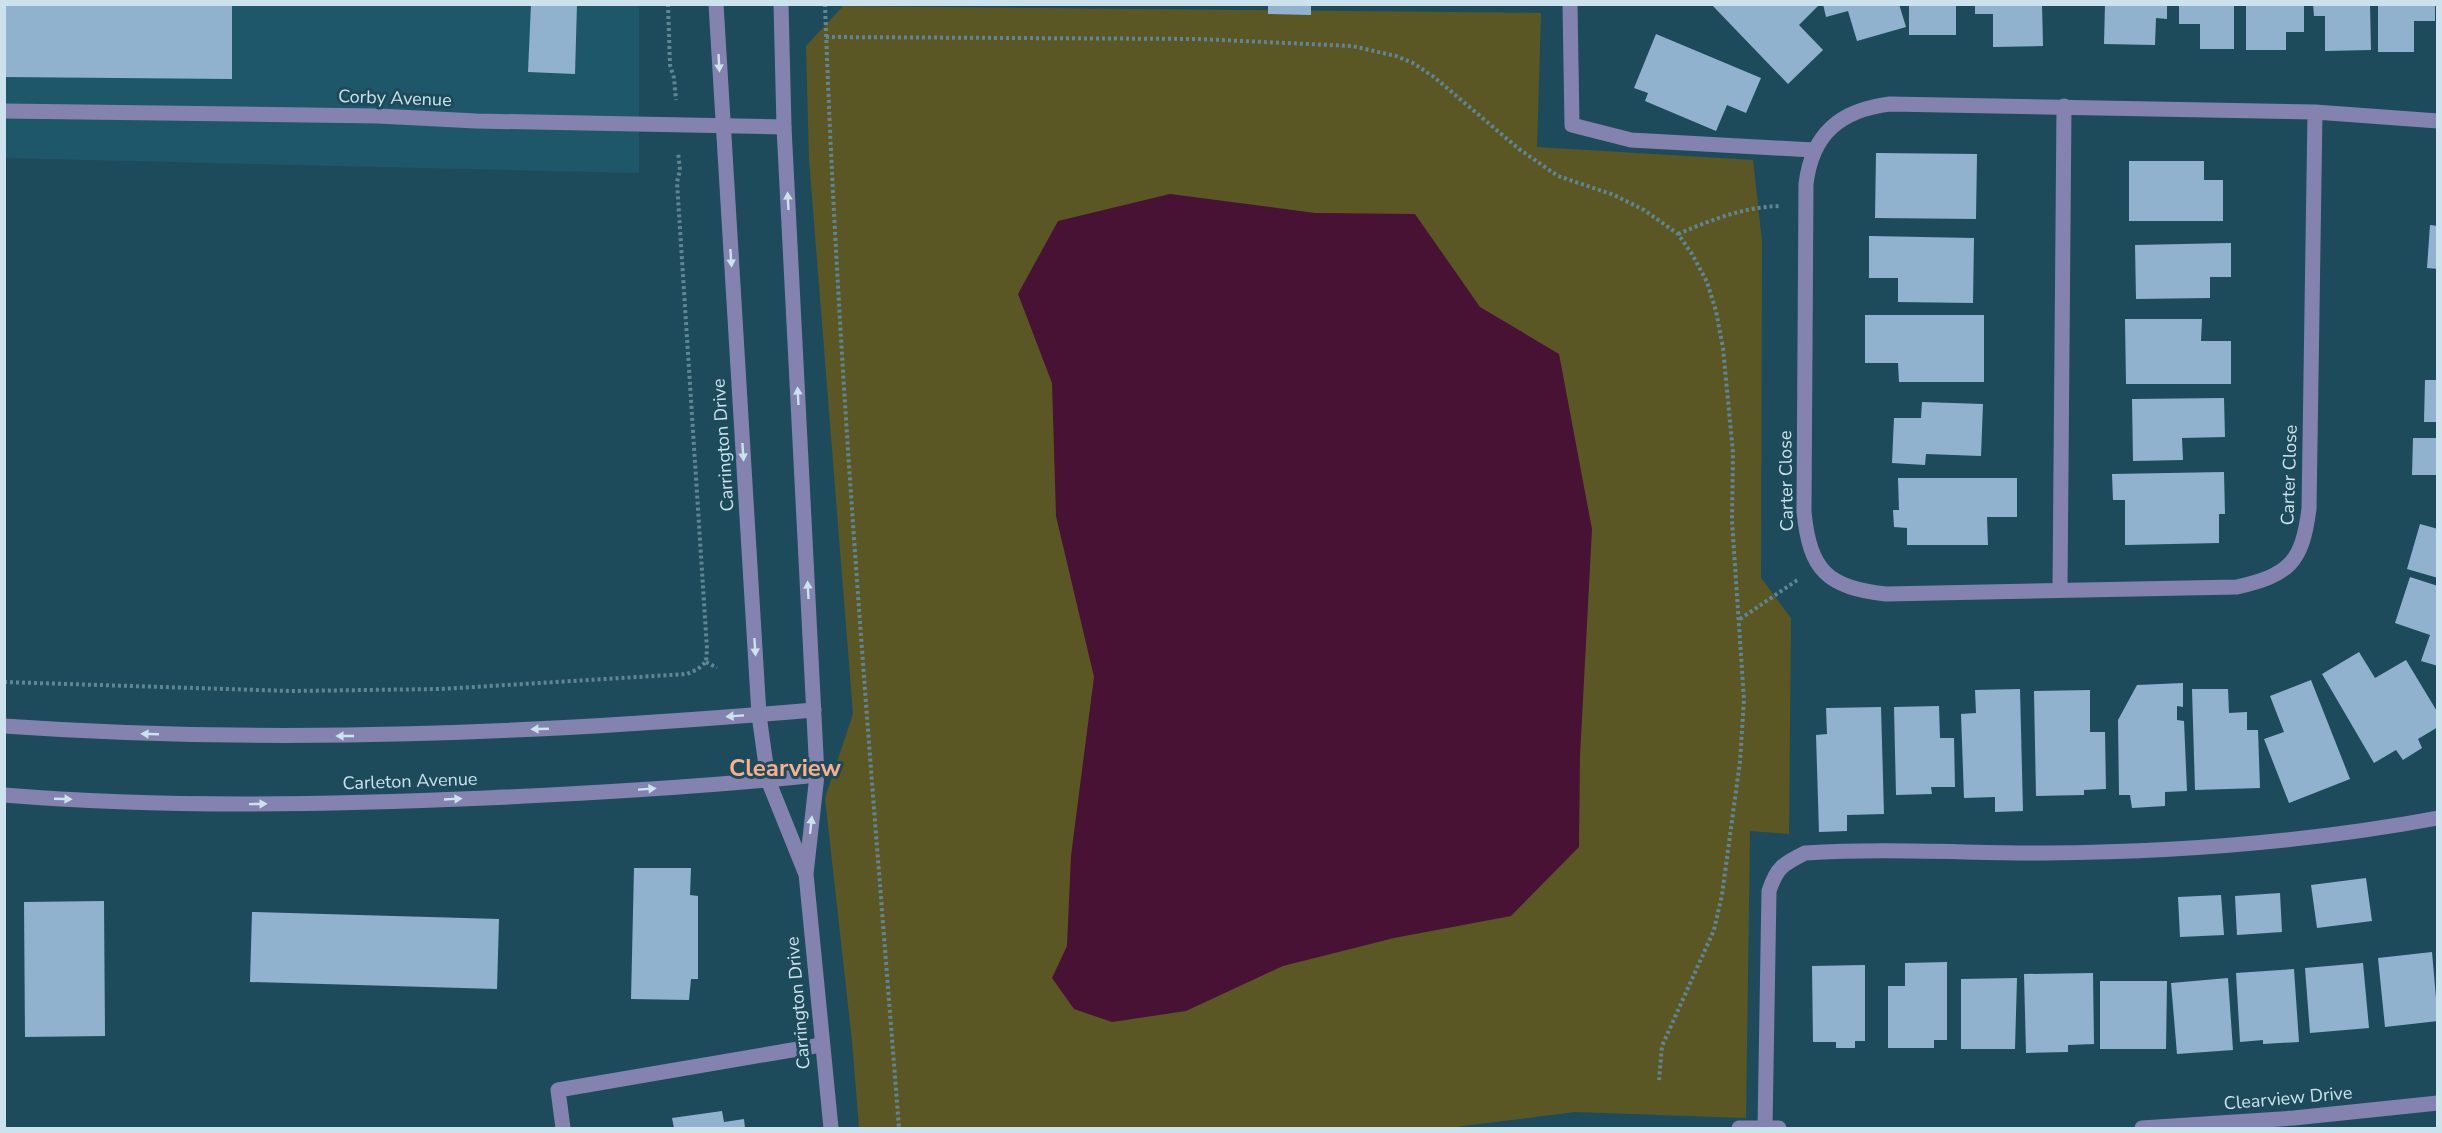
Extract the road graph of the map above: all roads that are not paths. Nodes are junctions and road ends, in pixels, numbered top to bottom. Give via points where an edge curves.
1 (716, 4) edge
2 (781, 4) edge
3 (1570, 4) edge
4 (2064, 106) junction
5 (4, 111) edge
6 (2315, 112) junction
7 (2438, 121) edge
8 (723, 125) junction
9 (784, 127) junction
10 (1813, 150) junction
11 (2060, 590) junction
12 (814, 710) junction
13 (759, 715) junction
14 (4, 726) edge
15 (817, 775) junction
16 (768, 780) junction
17 (4, 795) edge
18 (2438, 818) edge
19 (806, 874) junction
20 (821, 1045) junction
21 (2438, 1103) edge
22 (563, 1128) edge
23 (831, 1128) edge
24 (1739, 1128) edge
25 (1765, 1128) edge
26 (1779, 1128) edge
27 (2142, 1128) edge

1 -> 8 street, Carrington Drive
2 - 9 street, Carrington Drive
3 - 10 street via 1572,125 1631,140
4 - 6 street, Carter Close
4 - 10 street, Carter Close via 1872,106 1841,119
4 - 11 street
5 - 8 street, Corby Avenue
6 - 7 street, Carter Close
6 - 11 street, Carter Close via 2309,509 2305,540 2284,571 2265,581 2237,587
8 - 9 street, Corby Avenue
8 -> 13 street, Carrington Drive
12 -> 9 street, Carrington Drive
10 - 11 street, Carter Close via 1806,205 1804,512 1814,560 1830,577 1857,591 1886,594
12 - 13 street
12 - 15 street, Carrington Drive
13 -> 14 street via 363,735 212,736
13 - 16 street, Carrington Drive
15 - 16 street, Carleton Avenue
19 -> 15 street, Carrington Drive
17 -> 16 street, Carleton Avenue via 237,804 392,802
16 - 19 street, Carrington Drive
18 - 25 street via 2262,842 2168,849 1805,853 1783,864 1769,891
19 - 20 street, Carrington Drive
20 - 22 street via 558,1090
20 - 23 street, Carrington Drive
21 - 27 street, Clearview Drive
24 - 25 street
25 - 26 street

